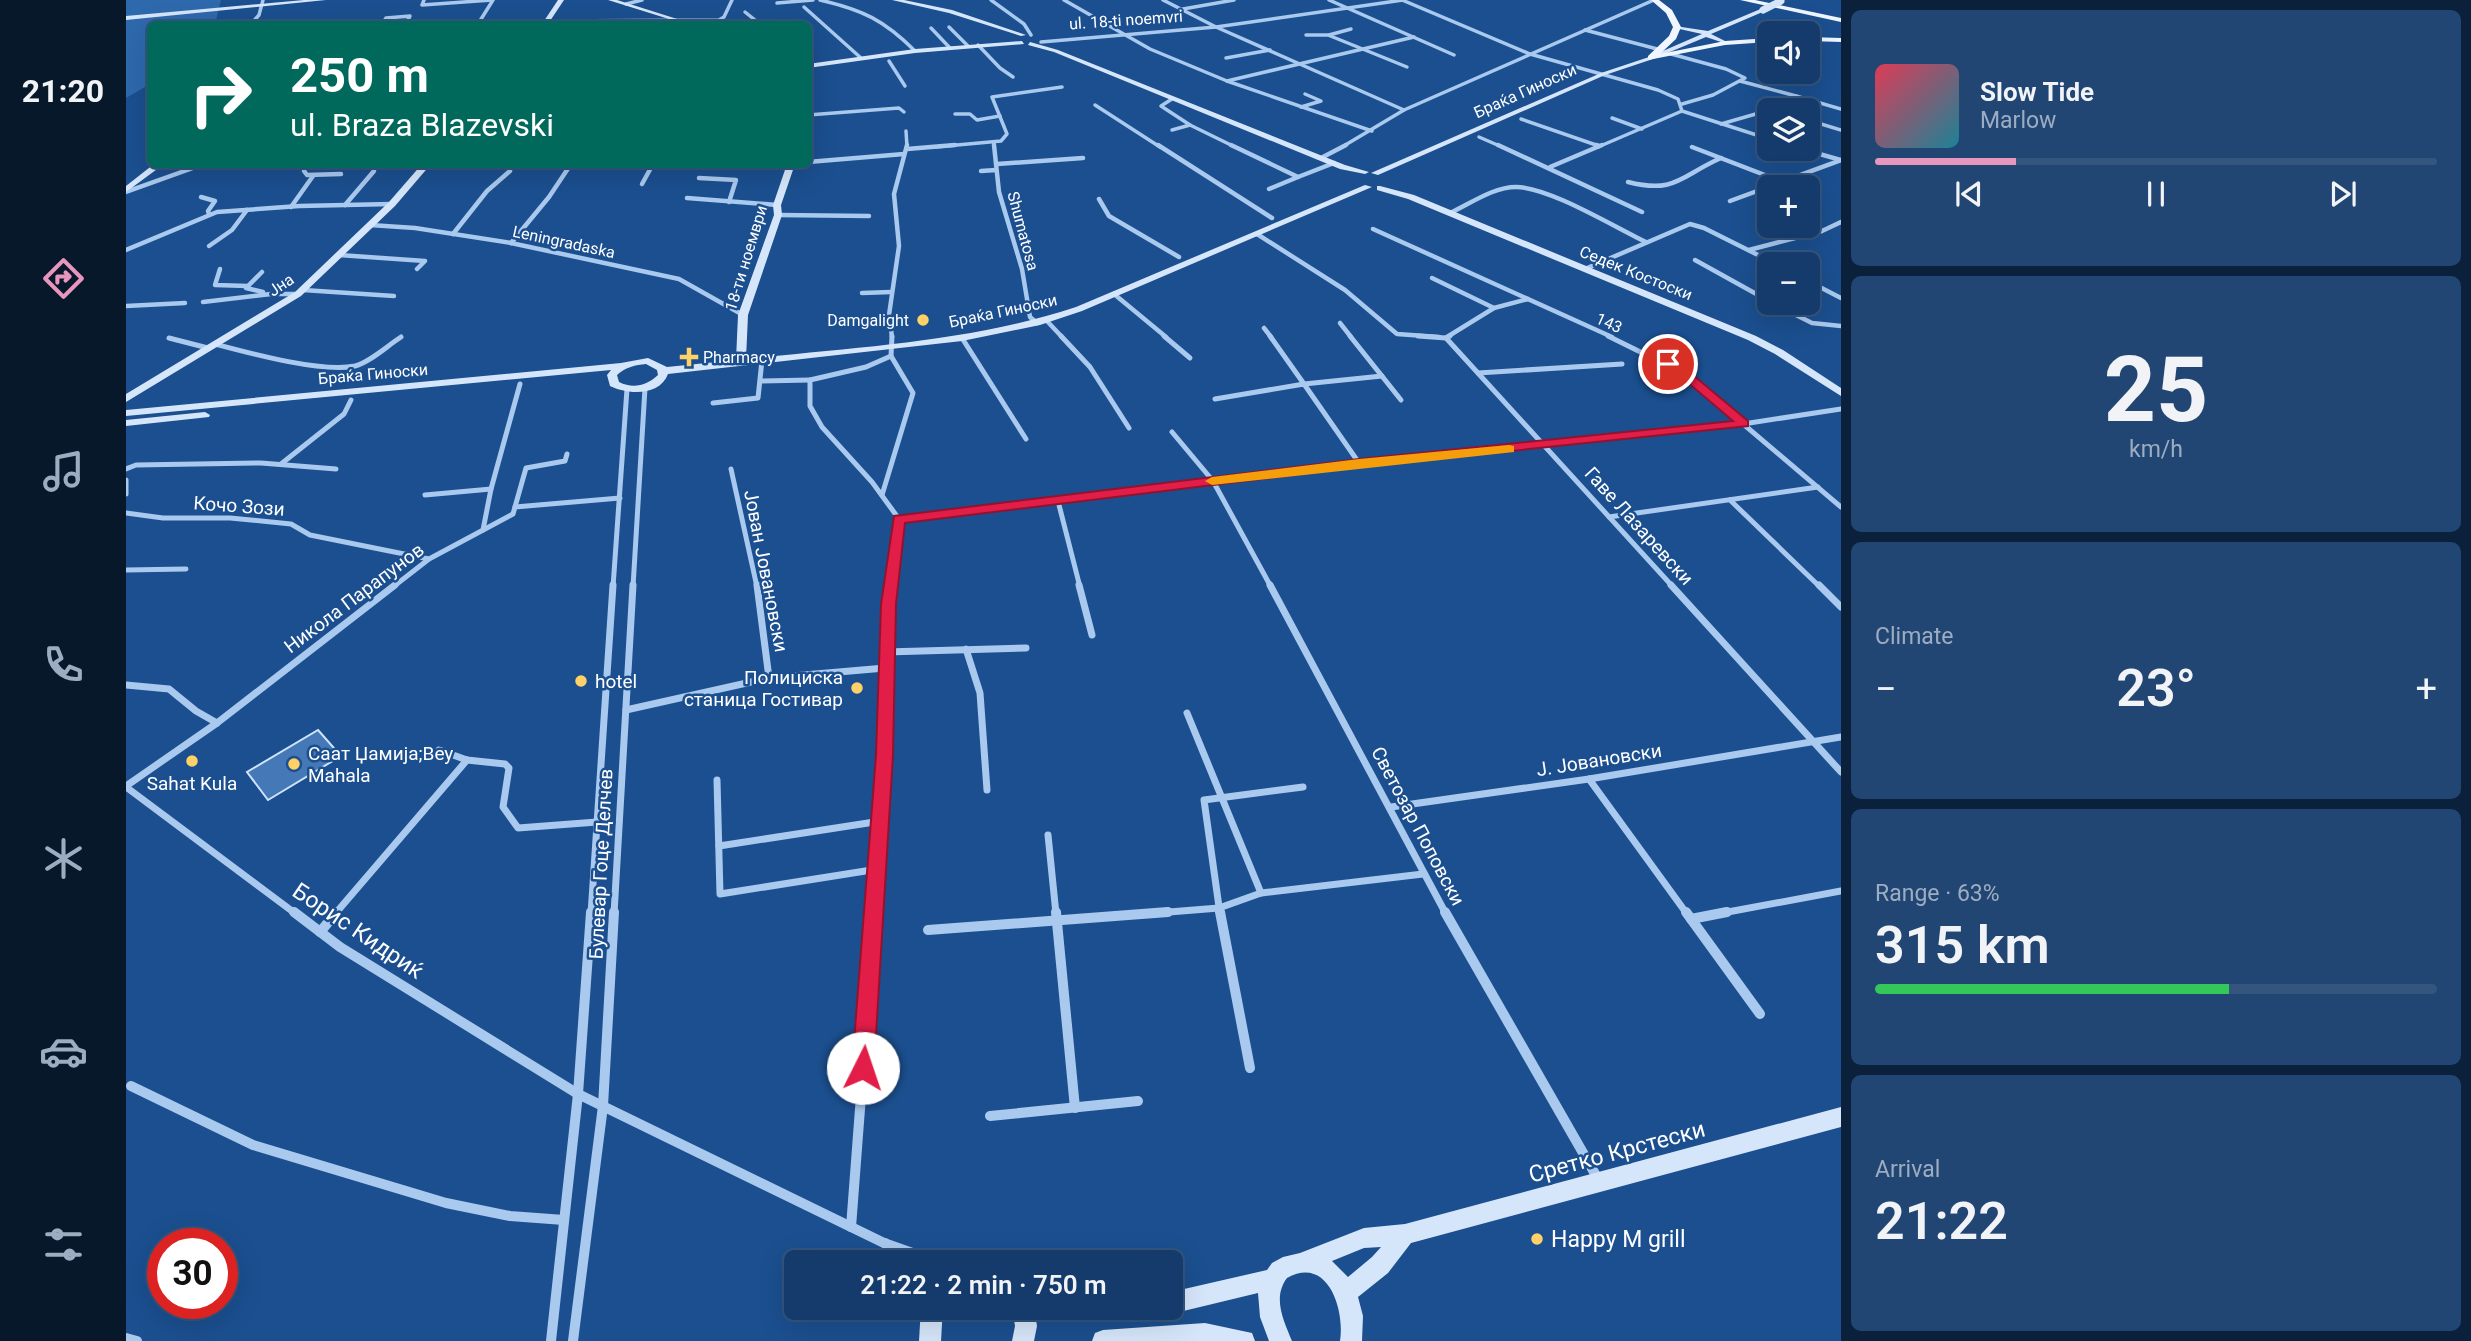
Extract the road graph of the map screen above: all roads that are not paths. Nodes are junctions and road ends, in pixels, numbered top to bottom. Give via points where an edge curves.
1 (323, 0) edge
2 (424, 0) edge
3 (493, 0) edge
4 (561, 0) edge
5 (611, 0) edge
6 (642, 0) edge
7 (732, 0) edge
8 (813, 0) edge
9 (820, 0) edge
10 (895, 0) edge
11 (990, 0) edge
12 (1064, 0) edge
13 (1163, 0) edge
14 (1234, 0) edge
15 (1329, 0) edge
16 (1402, 0) edge
17 (1655, 0) edge
18 (1744, 0) edge
19 (1750, 0) edge
20 (1782, 1) edge
21 (262, 3) edge
22 (777, 3) dead end
23 (626, 4) junction
24 (804, 7) dead end
25 (1346, 8) junction
26 (1181, 9) junction
27 (1790, 9) junction
28 (745, 12) dead end
29 (126, 18) edge
30 (1841, 20) edge
31 (254, 21) edge
32 (384, 21) edge
33 (408, 21) edge
34 (480, 21) edge
35 (548, 21) edge
36 (680, 21) joint
37 (756, 21) edge
38 (949, 27) dead end
39 (1216, 27) junction
40 (1677, 27) junction
41 (930, 28) dead end
42 (1351, 29) dead end
43 (1584, 30) junction
44 (1708, 33) junction
45 (1031, 35) junction
46 (1123, 35) junction
47 (1306, 35) dead end
48 (1328, 35) junction
49 (1413, 37) junction
50 (1019, 39) junction
51 (1820, 39) edge
52 (1041, 40) junction
53 (1841, 40) edge
54 (1757, 41) edge
55 (1725, 43) junction
56 (1030, 44) junction
57 (978, 45) junction
58 (968, 46) junction
59 (950, 48) junction
60 (1271, 50) junction
61 (1363, 50) junction
62 (1661, 50) junction
63 (915, 51) junction
64 (1056, 51) junction
65 (1530, 54) junction
66 (1671, 54) junction
67 (1454, 55) dead end
68 (887, 57) junction
69 (861, 58) junction
70 (1226, 58) dead end
71 (1651, 58) junction
72 (812, 64) edge
73 (1301, 65) junction
74 (1407, 67) dead end
75 (1603, 74) junction
76 (1013, 77) dead end
77 (1614, 78) junction
78 (1740, 80) junction
79 (1227, 81) junction
80 (905, 86) dead end
81 (1062, 87) dead end
82 (1305, 93) dead end
83 (1796, 96) junction
84 (1172, 99) junction
85 (1095, 104) dead end
86 (1682, 104) junction
87 (1300, 107) junction
88 (1841, 109) edge
89 (1404, 110) junction
90 (1682, 111) junction
91 (904, 112) dead end
92 (954, 114) dead end
93 (812, 115) edge
94 (1000, 116) junction
95 (1612, 118) dead end
96 (1521, 119) junction
97 (1721, 124) junction
98 (1820, 124) edge
99 (1190, 125) junction
100 (1642, 129) junction
101 (1172, 130) dead end
102 (1841, 130) edge
103 (906, 131) dead end
104 (1372, 131) junction
105 (1757, 135) edge
106 (1479, 138) junction
107 (994, 142) junction
108 (1600, 146) junction
109 (1692, 147) dead end
110 (905, 152) junction
111 (1820, 154) edge
112 (1083, 158) dead end
113 (1321, 158) junction
114 (1721, 158) junction
115 (812, 162) edge
116 (1334, 163) junction
117 (997, 167) junction
118 (1343, 167) junction
119 (1550, 167) junction
120 (155, 168) edge
121 (192, 168) edge
122 (305, 168) edge
123 (424, 168) edge
124 (568, 168) edge
125 (651, 168) edge
126 (790, 168) edge
127 (510, 170) dead end
128 (374, 171) dead end
129 (981, 171) dead end
130 (1365, 172) junction
131 (1375, 173) junction
132 (341, 174) dead end
133 (1765, 175) edge
134 (1801, 175) edge
135 (313, 176) junction
136 (1298, 177) junction
137 (699, 178) dead end
138 (1388, 179) junction
139 (1355, 180) junction
140 (1629, 182) dead end
141 (642, 184) dead end
142 (1368, 187) junction
143 (1380, 188) junction
144 (1269, 189) dead end
145 (126, 191) edge
146 (1757, 191) edge
147 (201, 197) dead end
148 (1411, 197) junction
149 (687, 198) dead end
150 (1099, 199) dead end
151 (1730, 201) dead end
152 (729, 202) junction
153 (392, 204) junction
154 (345, 205) junction
155 (291, 207) junction
156 (247, 210) junction
157 (778, 210) junction
158 (1642, 212) dead end
159 (1450, 213) junction
160 (209, 214) junction
161 (869, 216) dead end
162 (1272, 218) junction
163 (1841, 222) edge
164 (370, 225) junction
165 (1373, 229) dead end
166 (453, 233) junction
167 (1257, 233) junction
168 (1646, 242) junction
169 (510, 243) junction
170 (209, 246) dead end
171 (126, 250) edge
172 (1749, 250) junction
173 (1757, 254) edge
174 (339, 256) junction
175 (1179, 257) junction
176 (1695, 260) dead end
177 (220, 269) dead end
178 (417, 269) dead end
179 (1585, 270) junction
180 (262, 272) dead end
181 (1432, 278) dead end
182 (248, 286) junction
183 (1820, 287) edge
184 (301, 292) junction
185 (891, 292) junction
186 (862, 293) dead end
187 (271, 294) junction
188 (1114, 294) junction
189 (1757, 294) edge
190 (394, 296) dead end
191 (1841, 298) edge
192 (1528, 299) junction
193 (203, 302) dead end
194 (185, 303) dead end
195 (126, 306) edge
196 (1494, 308) junction
197 (743, 314) junction
198 (1796, 315) edge
199 (1038, 320) junction
200 (1340, 323) dead end
201 (1841, 326) edge
202 (1264, 328) dead end
203 (401, 337) dead end
204 (169, 338) dead end
205 (962, 338) junction
206 (1446, 338) junction
207 (893, 341) junction
208 (211, 346) junction
209 (891, 356) junction
210 (742, 358) junction
211 (1190, 358) dead end
212 (762, 360) junction
213 (1622, 364) dead end
214 (623, 366) junction
215 (659, 367) junction
216 (1478, 373) junction
217 (612, 375) junction
218 (1382, 376) junction
219 (810, 380) junction
220 (761, 381) junction
221 (520, 384) junction
222 (1304, 384) junction
223 (645, 388) junction
224 (627, 389) junction
225 (1841, 393) edge
226 (126, 398) edge
227 (1215, 399) dead end
228 (351, 400) junction
229 (1401, 400) dead end
230 (713, 403) dead end
231 (1841, 409) edge
232 (126, 413) edge
233 (126, 423) edge
234 (1743, 424) junction
235 (1129, 428) dead end
236 (1172, 432) dead end
237 (1026, 439) dead end
238 (1545, 446) junction
239 (567, 454) dead end
240 (1359, 463) junction
241 (281, 465) junction
242 (126, 469) edge
243 (336, 469) dead end
244 (731, 469) dead end
245 (126, 480) edge
246 (1213, 481) junction
247 (1818, 487) junction
248 (491, 489) junction
249 (126, 494) edge
250 (425, 495) dead end
251 (882, 495) junction
252 (620, 498) junction
253 (1730, 500) junction
254 (1058, 501) junction
255 (515, 507) junction
256 (1841, 507) edge
257 (126, 513) edge
258 (1609, 517) junction
259 (899, 519) junction
260 (483, 530) junction
261 (429, 559) junction
262 (186, 569) dead end
263 (126, 570) edge
264 (1841, 607) edge
265 (1092, 635) dead end
266 (1026, 648) dead end
267 (966, 649) junction
268 (886, 652) junction
269 (885, 668) junction
270 (769, 678) junction
271 (126, 685) edge
272 (626, 710) junction
273 (1188, 713) dead end
274 (217, 723) junction
275 (1841, 737) edge
276 (1812, 741) junction
277 (439, 750) dead end
278 (467, 760) junction
279 (1841, 772) edge
280 (1588, 779) junction
281 (717, 780) dead end
282 (126, 787) edge
283 (1303, 787) dead end
284 (987, 790) dead end
285 (1222, 800) junction
286 (1391, 807) junction
287 (881, 821) junction
288 (597, 822) junction
289 (1048, 835) dead end
290 (719, 846) junction
291 (878, 870) junction
292 (1423, 874) junction
293 (1841, 891) edge
294 (1261, 893) junction
295 (1219, 908) junction
296 (1057, 919) junction
297 (1691, 919) junction
298 (928, 930) dead end
299 (320, 932) junction
300 (1760, 1014) dead end
301 (1250, 1068) dead end
302 (131, 1086) dead end
303 (578, 1094) junction
304 (1138, 1101) dead end
305 (603, 1106) junction
306 (1075, 1108) junction
307 (990, 1116) dead end
308 (1841, 1118) edge
309 (1600, 1183) junction
310 (564, 1220) junction
311 (851, 1227) junction
312 (1405, 1234) junction
313 (884, 1243) junction
314 (890, 1250) edge
315 (904, 1250) edge
316 (1304, 1262) junction
317 (1273, 1279) junction
318 (1346, 1293) junction
319 (1183, 1300) edge
320 (930, 1320) edge
321 (1025, 1320) edge
322 (126, 1338) edge
323 (928, 1339) edge
324 (1155, 1339) edge
325 (137, 1341) edge
326 (551, 1341) edge
327 (573, 1341) edge
328 (1023, 1341) edge
329 (1103, 1341) edge
330 (1244, 1341) edge
331 (1281, 1341) edge
332 (1353, 1341) edge

1 - 21 street
2 - 3 street via 422,5
3 - 34 street
4 - 35 street
5 - 23 street
6 - 23 street
7 - 36 street via 722,19
8 - 22 street
9 - 63 street via 866,10
10 - 50 street via 950,11
11 - 45 street via 1024,24
12 - 46 street
13 - 26 street
14 - 26 street
15 - 25 street
16 - 25 street, ul. 18-ti noemvri
16 - 65 street
17 - 40 main road
17 - 43 street
18 - 27 main road
19 - 27 main road
20 - 44 street, Браќа Гиноски, bridge
21 - 29 street
21 - 31 street
23 - 36 street
24 - 69 street
25 - 39 street, ul. 18-ti noemvri
25 - 49 street
26 - 39 street
27 - 30 main road
28 - 37 street
32 - 33 street via 411,16
38 - 58 street
39 - 46 street, ul. 18-ti noemvri
39 - 60 street
40 - 44 street
40 - 62 main road
41 - 59 street
42 - 48 street
43 - 62 street
43 - 65 street
44 - 55 street
44 - 71 street, Браќа Гиноски
45 - 50 street
45 - 52 street
46 - 52 street, ul. 18-ti noemvri
46 - 79 street
47 - 48 street
48 - 61 street
49 - 61 street
49 - 67 street
50 - 56 street
50 - 57 street
51 - 53 main road
52 - 56 street
52 - 64 street
54 - 55 main road
55 - 66 main road
56 - 64 street
57 - 58 street
57 - 76 street
58 - 59 street
59 - 63 street
60 - 70 street
60 - 73 street
61 - 73 street
61 - 74 street
62 - 71 main road
63 - 68 street
64 - 84 street
65 - 75 street
65 - 89 street
66 - 71 main road
66 - 78 street via 1745,78
68 - 69 street
68 - 80 street
69 - 72 street
71 - 75 street, Браќа Гиноски
71 - 77 street, Браќа Гиноски
73 - 79 street
73 - 89 street
75 - 77 street
75 - 131 street, Браќа Гиноски
77 - 86 street via 1658,90
77 - 96 street, Браќа Гиноски
78 - 83 street
78 - 86 street via 1713,95
79 - 87 street
81 - 94 street via 992,97
82 - 87 street via 1321,101
83 - 88 street
83 - 97 street via 1773,109
84 - 99 street via 1161,106
84 - 113 street
85 - 162 street
86 - 90 street
87 - 104 street
89 - 104 street
90 - 97 street
90 - 100 street
91 - 93 street via 899,108
92 - 94 street via 970,114 977,120
94 - 107 street via 1007,134
95 - 100 street
96 - 106 street, Браќа Гиноски
96 - 108 street
97 - 105 street
98 - 102 street
99 - 101 street
99 - 136 street
100 - 108 street
103 - 110 street
104 - 113 street
106 - 119 street
106 - 138 street, Браќа Гиноски
107 - 110 street
107 - 117 street, Shumatosa
108 - 119 street
109 - 114 street
110 - 115 street
110 - 185 street via 894,194 899,246
111 - 134 street via 1841,160
112 - 117 street
113 - 116 street
114 - 133 street
114 - 140 street via 1661,187
116 - 118 street
116 - 136 street
117 - 129 street
117 - 199 street, Shumatosa via 1001,199
118 - 130 street
118 - 139 street
119 - 158 street
120 - 145 street
121 - 145 street
122 - 135 street via 304,172
123 - 153 street, Јна
124 - 169 street
125 - 141 street
126 - 157 street, 18-ти ноември
127 - 166 street
128 - 154 street
130 - 131 street, Браќа Гиноски
130 - 139 street, Браќа Гиноски
131 - 138 street, Браќа Гиноски
132 - 135 street
135 - 155 street
136 - 144 street
137 - 152 street via 736,180
138 - 143 street, Браќа Гиноски via 1388,185
138 - 148 street
139 - 142 street, Браќа Гиноски
139 - 162 street, Браќа Гиноски
142 - 143 street, Браќа Гиноски
142 - 167 street, Браќа Гиноски
143 - 148 street
146 - 151 street
147 - 160 street via 215,201
148 - 159 street, Седек Костоски
149 - 152 street
150 - 175 street via 1109,216
152 - 157 street
153 - 154 street
153 - 164 street, Јна
154 - 155 street
155 - 156 street
156 - 160 street
156 - 170 street via 232,230
157 - 161 street
157 - 197 street, 18-ти ноември
159 - 168 street via 1505,189 1521,187
159 - 179 street, Седек Костоски
160 - 171 street
162 - 175 street, Браќа Гиноски
163 - 172 street
164 - 166 street, Leningradaska
164 - 174 street, Јна
165 - 192 street, 143
166 - 169 street, Leningradaska
167 - 188 street, Браќа Гиноски
167 - 206 street via 1345,290 1397,334
168 - 172 street via 1696,225
168 - 179 street
169 - 197 street, Leningradaska via 679,279
172 - 173 street
174 - 178 street via 425,261
174 - 184 street, Јна
175 - 199 street, Браќа Гиноски
176 - 189 street
177 - 182 street via 215,285
179 - 225 street, Седек Костоски via 1752,338
180 - 182 street
181 - 196 street
182 - 187 street
183 - 191 street
184 - 187 street
184 - 190 street
184 - 208 street, Јна
185 - 186 street
185 - 207 street
187 - 193 street
188 - 199 street, Браќа Гиноски
188 - 211 street
192 - 196 street
192 - 234 street, 143 via 1683,373
194 - 195 street
196 - 206 street
197 - 210 street, 18-ти ноември
198 - 201 street via 1812,323
199 - 205 street, Браќа Гиноски
199 - 207 street, Браќа Гиноски
199 - 235 street via 1090,366
200 - 218 street
202 - 222 street
203 - 208 street via 358,365 345,367
204 - 208 street
205 - 207 street, Браќа Гиноски
205 - 237 street
206 - 216 street, Гаве Лазаревски
207 - 209 street
207 - 210 street, Браќа Гиноски
207 - 212 street, Браќа Гиноски
208 - 226 street, Јна
209 - 219 street
209 - 251 street via 913,393
210 - 212 street, Браќа Гиноски
210 - 215 street, Браќа Гиноски
212 - 220 street
213 - 216 street
214 - 215 street, Браќа Гиноски via 639,361
214 - 217 street
214 - 232 street, Браќа Гиноски
215 - 223 street via 659,380
216 - 238 street, Гаве Лазаревски
217 - 221 street, Браќа Гиноски
217 - 224 street via 614,384
218 - 222 street
218 - 229 street
219 - 220 street
219 - 251 street via 810,406 822,427
220 - 230 street via 758,397
221 - 228 street, Браќа Гиноски
221 - 248 street
222 - 227 street
222 - 240 street
223 - 224 street
223 - 272 street, Булевар Гоце Делчев
224 - 252 street, Булевар Гоце Делчев
228 - 233 street, Браќа Гиноски
228 - 241 street via 344,414
231 - 234 street
234 - 238 street
234 - 247 street, 143
236 - 246 street, Светозар Поповски
238 - 240 street
238 - 258 street, Гаве Лазаревски
239 - 255 street via 565,461 554,465 526,468
240 - 246 street
241 - 242 street via 136,465
241 - 243 street
244 - 270 street, Јован Јовановски via 756,581
245 - 249 street
246 - 254 street
246 - 286 street, Светозар Поповски
247 - 253 street
247 - 256 street, 143
248 - 250 street
248 - 260 street
251 - 259 street
252 - 255 street
252 - 288 street, Булевар Гоце Делчев
253 - 258 street
253 - 264 street
254 - 259 street
254 - 265 street
255 - 260 street, Никола Парапунов via 513,514
257 - 261 street, Кочо Зози via 290,524 310,535
258 - 276 street, Гаве Лазаревски
259 - 268 street
260 - 261 street, Никола Парапунов
261 - 274 street, Никола Парапунов
262 - 263 street
266 - 267 street
267 - 268 street
267 - 284 street via 980,693
268 - 269 street
269 - 270 street
269 - 287 street
270 - 272 street
271 - 274 street via 169,689
272 - 305 street, Булевар Гоце Делчев
273 - 285 street
274 - 282 street, Никола Парапунов
275 - 276 street, Ј. Јовановски
276 - 279 street, Гаве Лазаревски
276 - 280 street, Ј. Јовановски
277 - 278 street
278 - 288 street via 509,768 503,807 518,828
278 - 299 street
280 - 286 street, Ј. Јовановски
280 - 297 street
281 - 290 street
282 - 299 street, Борис Кидриќ
283 - 285 street
285 - 294 street
285 - 295 street via 1205,800
286 - 292 street, Светозар Поповски
287 - 290 street
287 - 291 street
288 - 303 street, Булевар Гоце Делчев
289 - 296 street
290 - 291 street via 720,894
291 - 311 street
292 - 294 street
292 - 309 street, Светозар Поповски
293 - 297 street
294 - 295 street
295 - 296 street
295 - 301 street
296 - 298 street
296 - 306 street
297 - 300 street
299 - 303 street, Борис Кидриќ
302 - 310 street via 253,1145 446,1203 510,1216
303 - 305 street, Борис Кидриќ
303 - 310 street, Булевар Гоце Делчев
304 - 306 street
305 - 311 street
305 - 327 street, Булевар Гоце Делчев
306 - 307 street
308 - 309 street, Сретко Крстески
309 - 312 street, Сретко Крстески
310 - 326 street, Булевар Гоце Делчев
311 - 313 street
312 - 316 street, Сретко Крстески via 1364,1238
312 - 318 street via 1380,1265
313 - 314 street
313 - 315 street
316 - 317 street, Сретко Крстески via 1286,1266
316 - 318 street via 1327,1271
317 - 319 street, Сретко Крстески
317 - 331 street via 1267,1304
318 - 332 street via 1352,1308
320 - 323 street
321 - 328 street
322 - 325 street
324 - 329 street
324 - 330 street via 1205,1334

